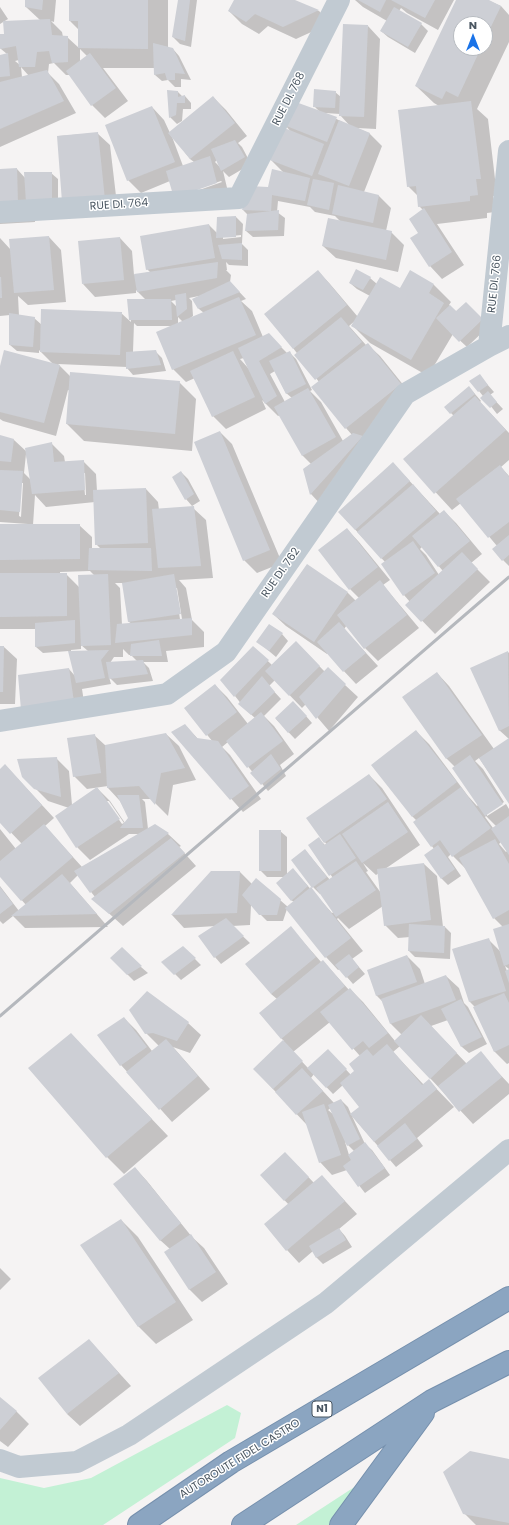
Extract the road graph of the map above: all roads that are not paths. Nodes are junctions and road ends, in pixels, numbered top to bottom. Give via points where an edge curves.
1 (339, 0) edge
2 (509, 151) edge
3 (239, 198) joint
4 (0, 212) edge
5 (509, 336) edge
6 (488, 346) junction
7 (0, 721) edge
8 (509, 1150) edge
9 (509, 1298) edge
10 (509, 1362) edge
11 (432, 1401) junction
12 (0, 1460) edge
13 (139, 1525) edge
14 (243, 1525) edge
15 (340, 1525) edge

1 - 3 street, RUE DI. 768
2 - 6 street, RUE DI. 766
3 - 4 street, RUE DI. 764
5 - 6 street, RUE DI. 762
6 - 7 street, RUE DI. 762 via 405,394 226,652 167,694
8 - 12 street via 326,1303 129,1436 77,1462 20,1467
9 - 13 highway, AUTOROUTE FIDEL CASTRO / N1 via 231,1462
10 - 11 highway
11 - 14 highway
11 - 15 highway

